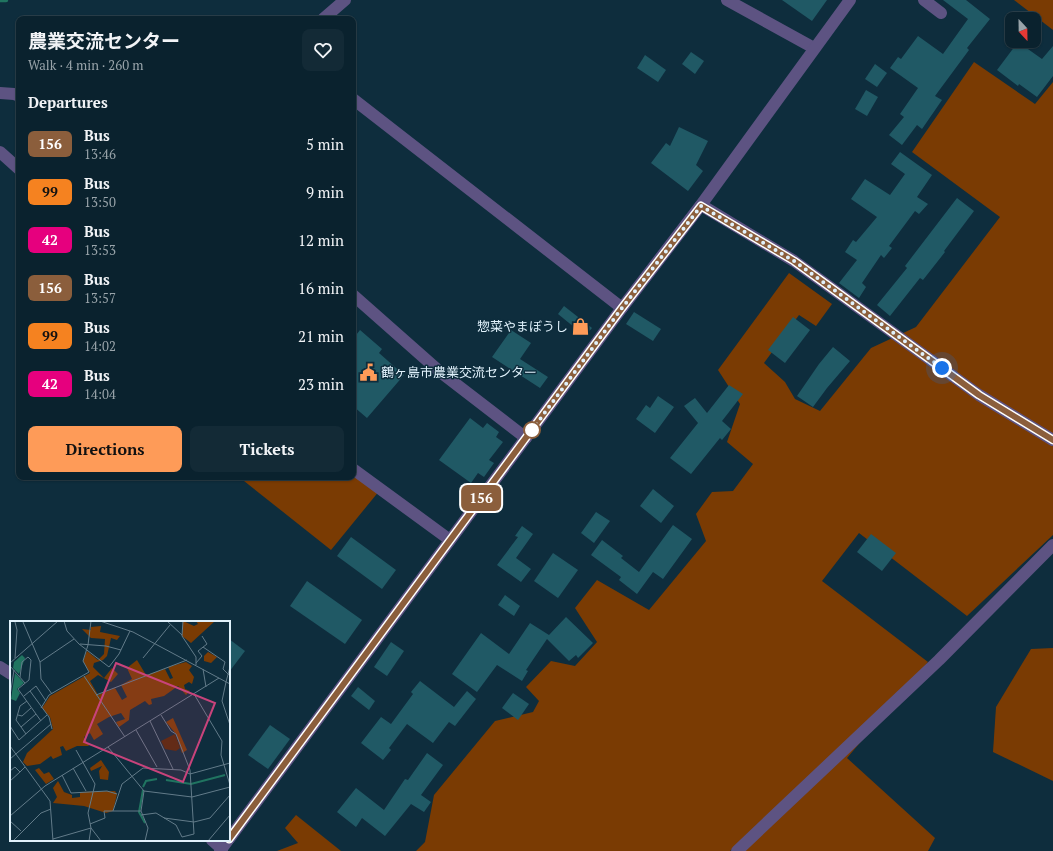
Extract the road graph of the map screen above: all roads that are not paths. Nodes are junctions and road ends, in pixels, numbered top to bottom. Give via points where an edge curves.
1 (346, 0) edge
2 (727, 0) edge
3 (850, 0) edge
4 (924, 0) edge
5 (941, 13) dead end
6 (327, 16) edge
7 (814, 48) junction
8 (0, 93) edge
9 (16, 95) edge
10 (356, 101) edge
11 (0, 152) edge
12 (16, 166) edge
13 (701, 206) junction
14 (356, 298) edge
15 (622, 308) junction
16 (526, 438) junction
17 (1053, 440) edge
18 (356, 471) edge
19 (450, 540) junction
20 (1053, 545) edge
21 (0, 668) edge
22 (10, 673) edge
23 (230, 838) edge
24 (215, 841) edge
25 (225, 845) edge
26 (737, 851) edge

1 - 6 street
2 - 7 street
3 - 7 street
4 - 5 street
7 - 13 street
8 - 9 street
10 - 15 street
11 - 12 street
13 - 15 street
13 - 17 street via 794,261 979,395
14 - 16 street via 439,371
15 - 16 street
16 - 19 street
18 - 19 street
19 - 23 street
20 - 26 street via 939,660
21 - 22 street
24 - 25 street

